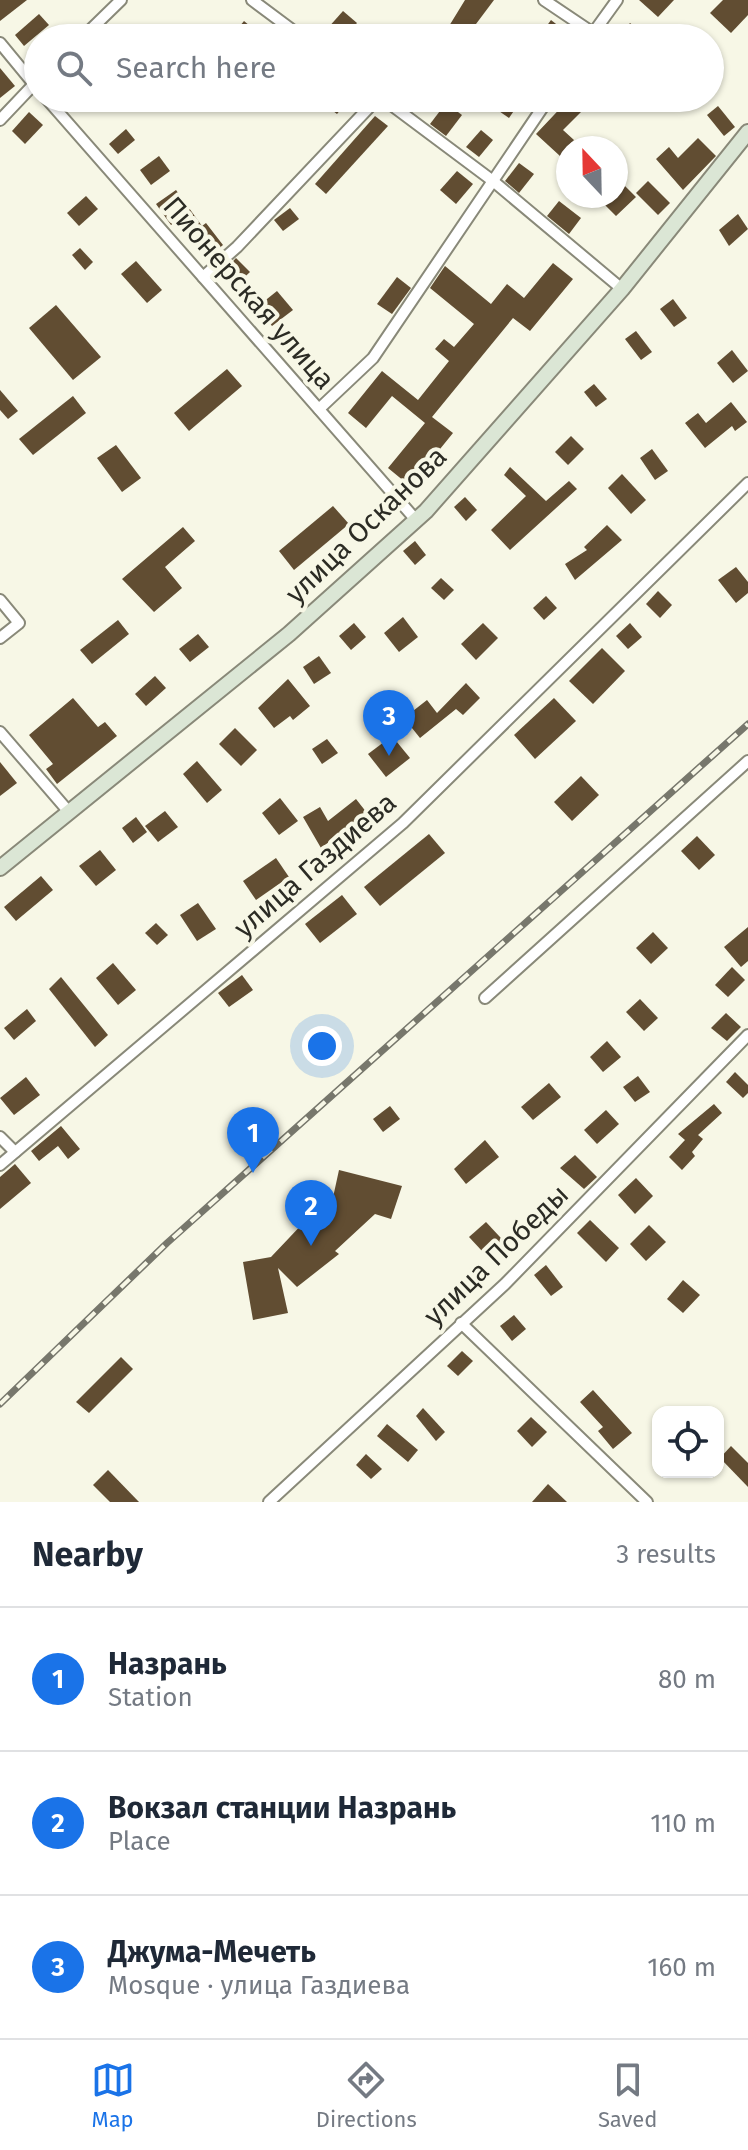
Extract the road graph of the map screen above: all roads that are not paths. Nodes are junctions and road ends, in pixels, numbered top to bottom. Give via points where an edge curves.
1 (121, 0) edge
2 (252, 0) edge
3 (544, 0) edge
4 (617, 0) edge
5 (96, 24) edge
6 (284, 24) edge
7 (575, 24) edge
8 (600, 24) edge
9 (0, 43) edge
10 (24, 70) edge
11 (24, 97) edge
12 (58, 112) edge
13 (367, 112) edge
14 (399, 112) edge
15 (540, 112) edge
16 (0, 120) edge
17 (748, 132) edge
18 (493, 181) junction
19 (203, 277) junction
20 (622, 289) junction
21 (319, 409) junction
22 (748, 483) edge
23 (416, 520) junction
24 (0, 600) edge
25 (0, 638) edge
26 (0, 732) edge
27 (748, 761) edge
28 (69, 812) junction
29 (0, 868) edge
30 (485, 998) dead end
31 (748, 1035) edge
32 (0, 1137) edge
33 (15, 1152) junction
34 (0, 1165) edge
35 (461, 1323) junction
36 (269, 1502) edge
37 (647, 1502) edge

1 - 5 street
2 - 6 street
3 - 7 street
4 - 8 street
9 - 10 street
11 - 16 street
12 - 19 street, Пионерская улица
13 - 19 street
14 - 18 street
15 - 18 street
17 - 20 main road, улица Осканова
18 - 20 street
18 - 21 street via 373,358
19 - 21 street, Пионерская улица
20 - 23 main road, улица Осканова
21 - 23 street, Пионерская улица
22 - 33 street, улица Газдиева via 403,823
23 - 28 main road, улица Осканова via 289,634
24 - 25 street via 19,623
26 - 28 street
27 - 30 street
28 - 29 main road, улица Осканова
31 - 35 street, улица Победы
32 - 33 street
33 - 34 street, улица Газдиева
35 - 36 street, улица Победы
35 - 37 street

